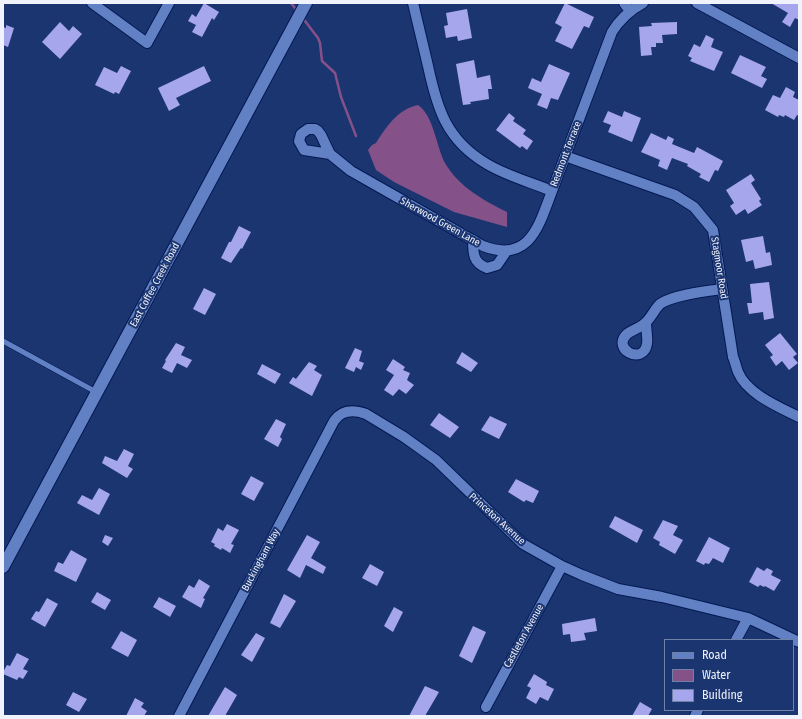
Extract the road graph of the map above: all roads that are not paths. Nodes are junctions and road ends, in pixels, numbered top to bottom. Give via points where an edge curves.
1 (92, 3) edge
2 (170, 3) edge
3 (306, 3) edge
4 (413, 3) edge
5 (643, 3) edge
6 (697, 3) edge
7 (627, 7) edge
8 (799, 58) edge
9 (330, 154) dead end
10 (565, 156) junction
11 (552, 190) junction
12 (473, 240) junction
13 (506, 252) junction
14 (722, 288) junction
15 (646, 323) dead end
16 (3, 341) edge
17 (97, 392) junction
18 (349, 410) joint
19 (799, 417) edge
20 (562, 566) junction
21 (3, 567) edge
22 (748, 618) junction
23 (737, 639) edge
24 (793, 639) edge
25 (486, 707) dead end
26 (179, 716) edge

1 - 2 street via 147,43
3 - 17 street, East Coffee Creek Road
4 - 11 street, Redmont Terrace via 435,97 452,134 486,164
5 - 7 street, Redmont Terrace
6 - 8 street
7 - 10 street, Redmont Terrace via 612,32
9 - 12 street, Sherwood Green Lane via 390,194
10 - 11 street, Redmont Terrace
10 - 14 street, Stagmoor Road via 674,195 694,207 713,230
11 - 13 street via 532,237 521,246
12 - 13 street, Sherwood Green Lane via 490,249
12 - 13 street via 474,258 486,268 497,265
14 - 15 street via 662,303 653,311
14 - 19 street, Stagmoor Road via 738,373 749,387 763,398
16 - 17 lane
17 - 21 street, East Coffee Creek Road
18 - 20 street, Princeton Avenue via 366,414 421,449 436,460 523,544
18 - 26 street, Buckingham Way via 334,421
20 - 22 street, Princeton Avenue via 618,589 662,596
20 - 25 street, Castleton Avenue
22 - 23 street
22 - 24 street, Princeton Avenue

